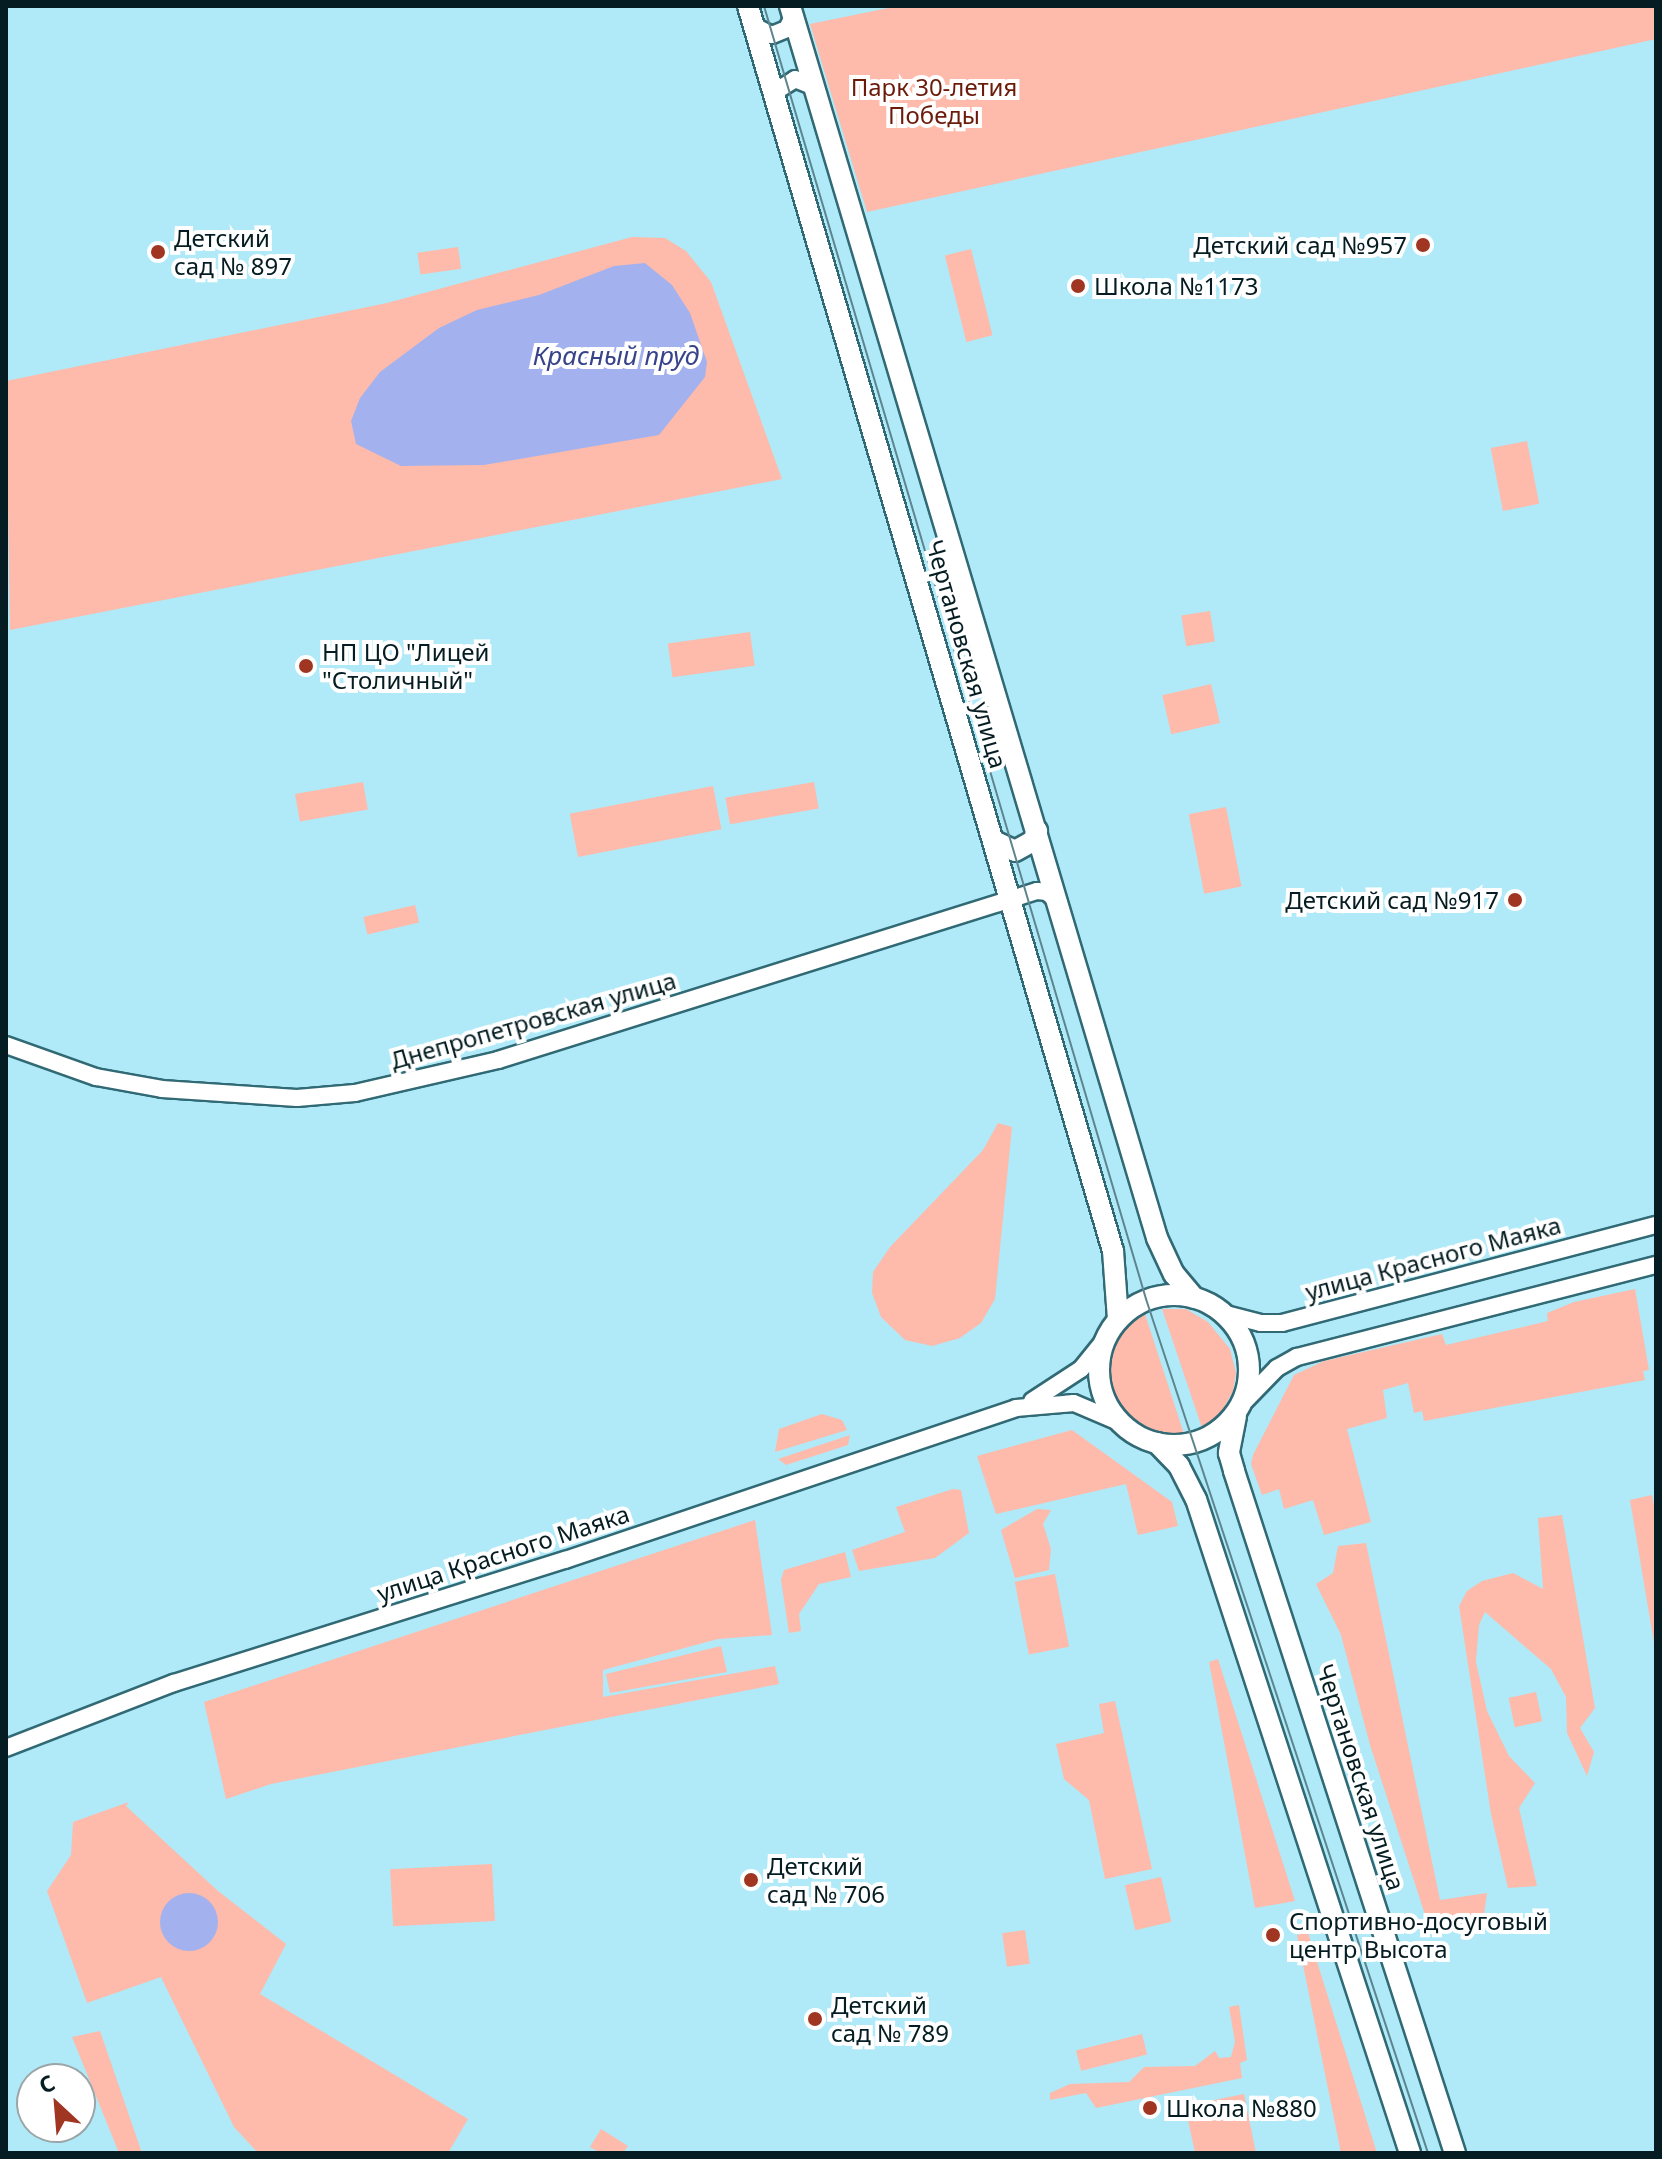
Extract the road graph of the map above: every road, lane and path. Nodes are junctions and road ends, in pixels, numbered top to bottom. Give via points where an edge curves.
1 (792, 11) edge
2 (751, 16) edge
3 (815, 87) junction
4 (773, 93) junction
5 (1037, 831) junction
6 (994, 841) junction
7 (1011, 899) junction
8 (1059, 904) junction
9 (6, 1045) edge
10 (1656, 1225) edge
11 (1656, 1265) edge
12 (1194, 1298) junction
13 (1222, 1313) junction
14 (1118, 1319) junction
15 (1104, 1341) junction
16 (1016, 1408) junction
17 (1241, 1408) junction
18 (1119, 1422) junction
19 (1157, 1443) junction
20 (6, 1748) edge
21 (1410, 2153) edge
22 (1455, 2153) edge

1 - 2 street via 787,29 772,35
1 - 3 main road, Чертановская улица
2 - 4 main road, Чертановская улица
3 - 4 street via 795,79
3 - 5 main road, Чертановская улица
4 - 6 main road, Чертановская улица
5 - 6 main road via 1033,841 1015,851
5 - 8 main road, Чертановская улица
6 - 7 main road, Чертановская улица
7 - 8 street, Днепропетровская улица via 1047,892
7 - 9 street, Днепропетровская улица via 498,1060 355,1093 261,1097 162,1089 96,1077
7 - 14 main road, Чертановская улица via 1113,1251
8 - 12 main road, Чертановская улица via 1157,1238 1174,1274
10 - 13 street, улица Красного Маяка via 1282,1323
11 - 17 street via 1297,1357 1277,1368
12 - 13 main road, Чертановская улица
12 - 14 main road, Чертановская улица via 1153,1297
13 - 17 main road, Чертановская улица via 1235,1327 1248,1359
14 - 15 main road, Чертановская улица
15 - 16 street, улица Красного Маяка via 1081,1369
15 - 18 main road, Чертановская улица via 1099,1383
16 - 18 street, улица Красного Маяка via 1074,1403
16 - 20 street, улица Красного Маяка via 565,1560 174,1683
17 - 19 main road via 1200,1441
17 - 22 main road, Чертановская улица via 1229,1453 1234,1471
18 - 19 main road
19 - 21 main road via 1179,1466 1196,1499

